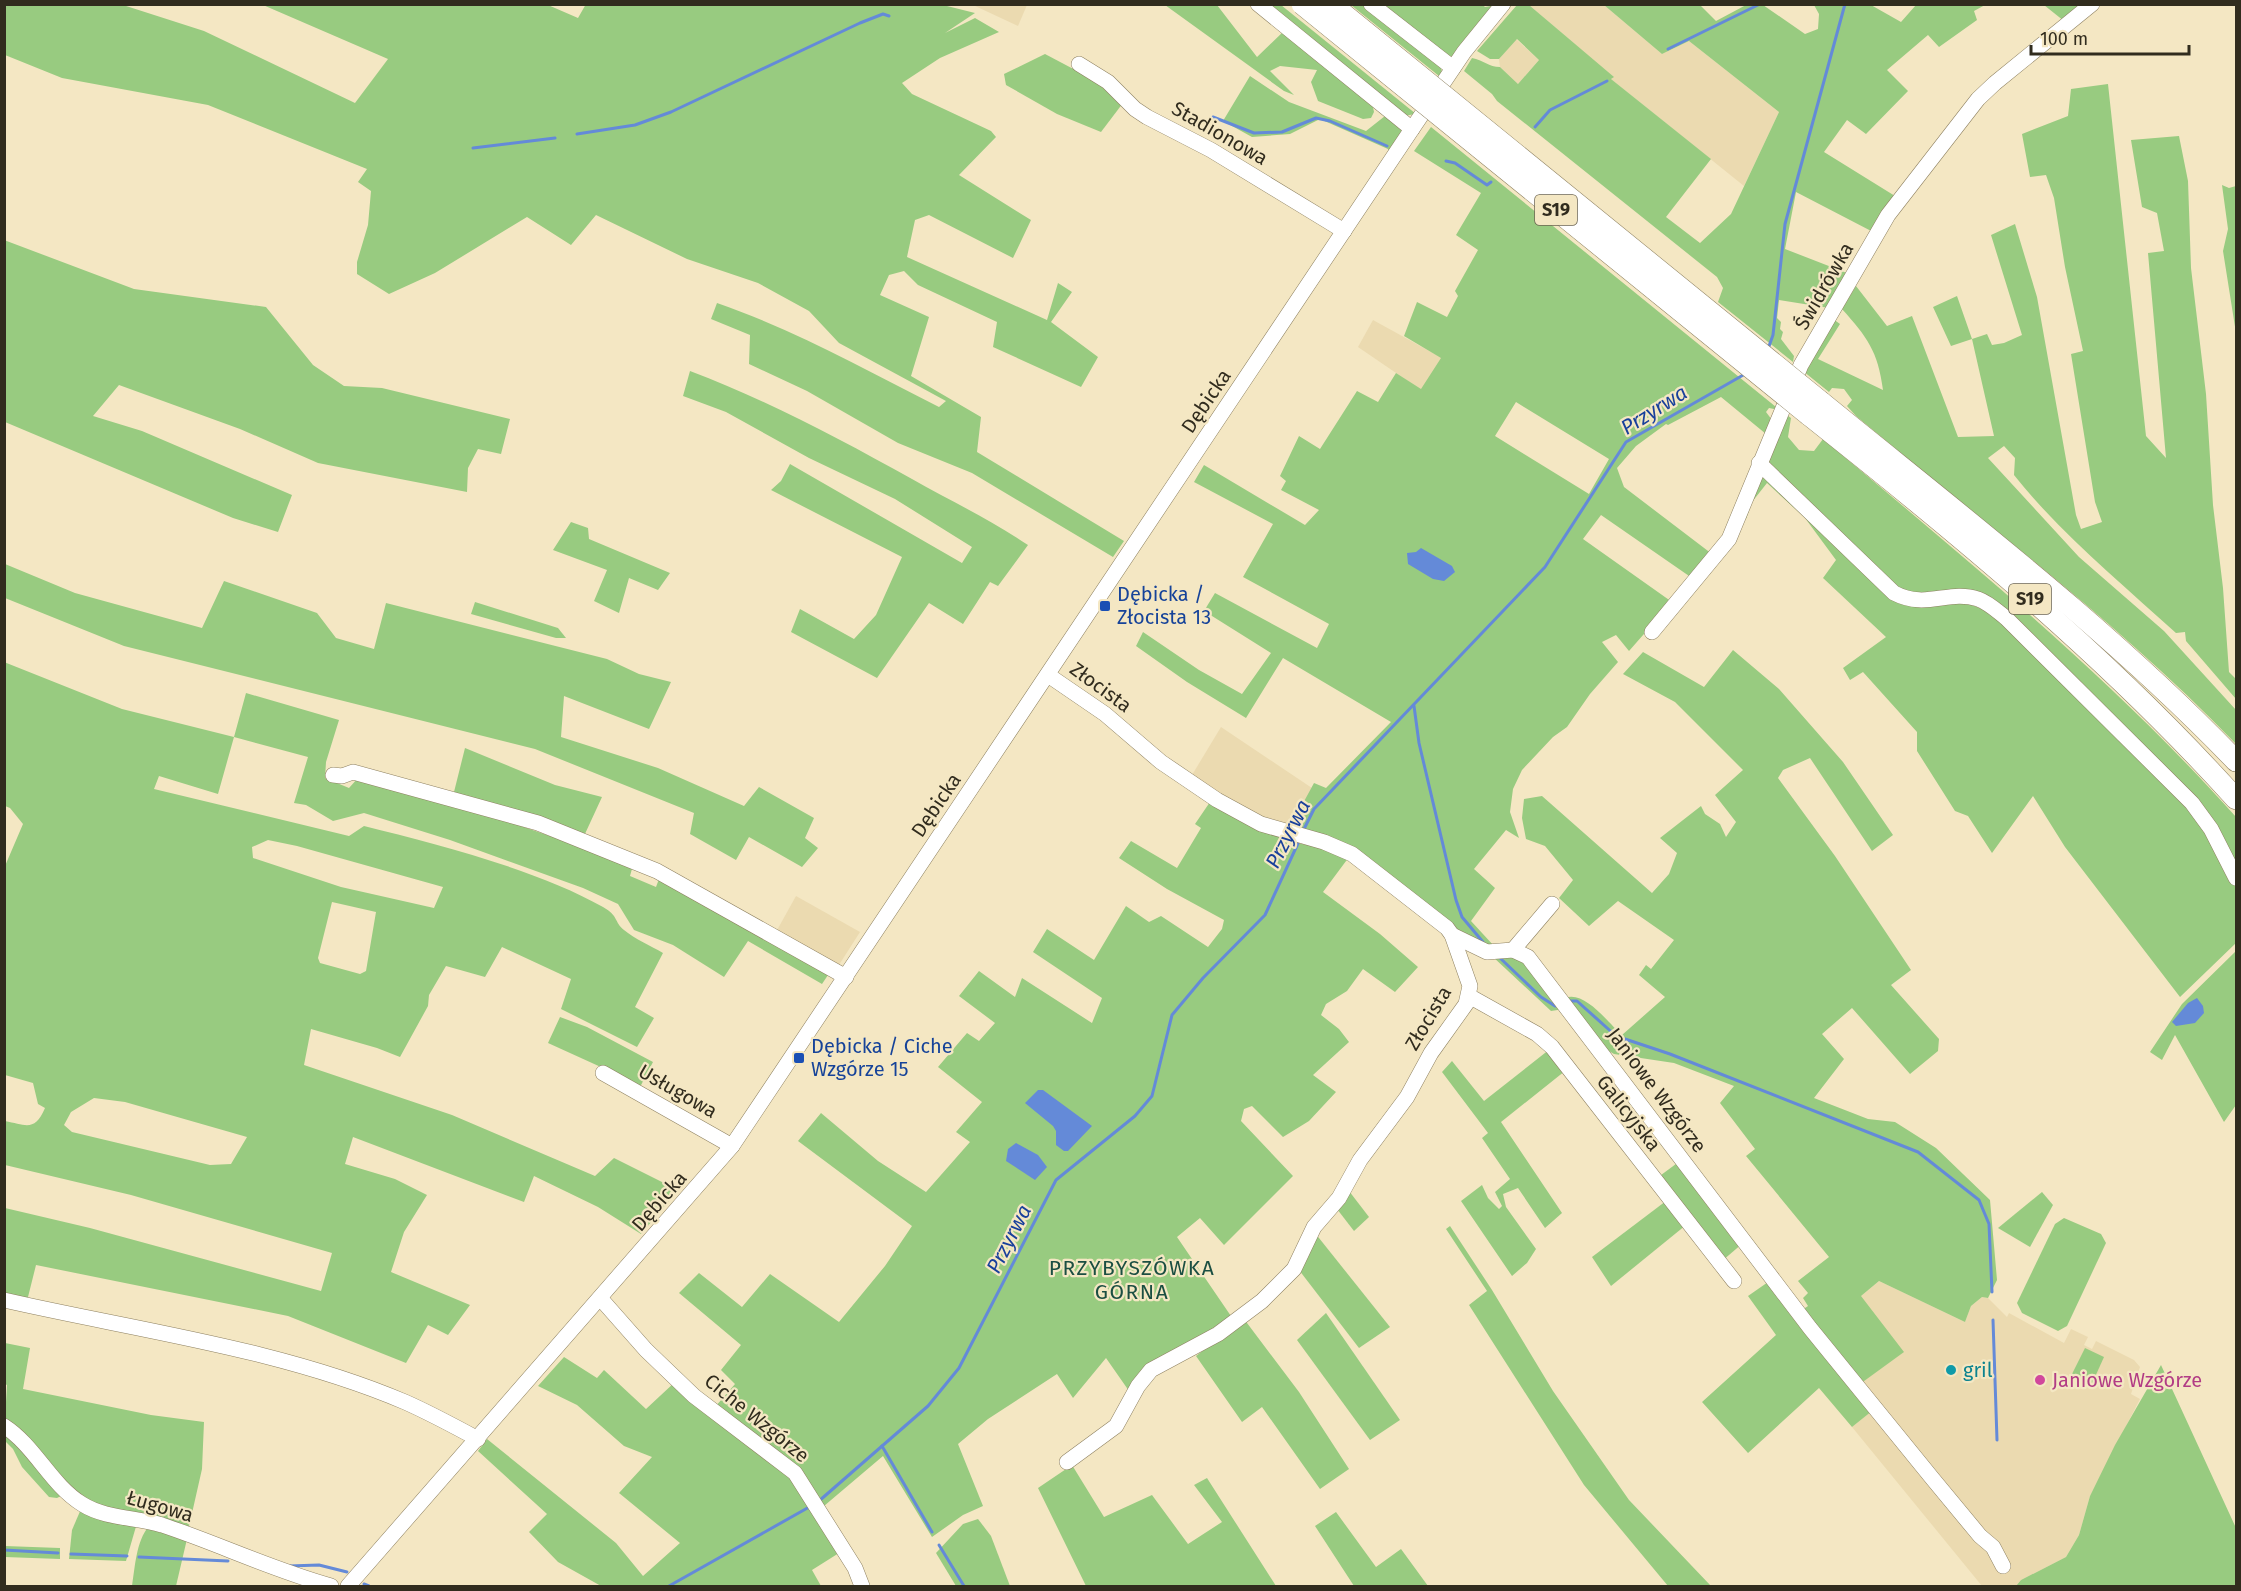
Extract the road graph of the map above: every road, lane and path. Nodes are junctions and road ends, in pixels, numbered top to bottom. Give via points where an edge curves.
1 (1258, 4) edge
2 (1302, 4) edge
3 (1331, 4) edge
4 (1371, 4) edge
5 (1503, 4) edge
6 (2092, 4) edge
7 (1079, 64) dead end
8 (1453, 68) junction
9 (1412, 129) junction
10 (1344, 231) junction
11 (1815, 408) junction
12 (1759, 463) junction
13 (1652, 632) dead end
14 (1048, 675) junction
15 (2236, 761) edge
16 (333, 775) dead end
17 (2236, 799) edge
18 (2236, 878) edge
19 (1552, 904) dead end
20 (1452, 934) junction
21 (1513, 950) junction
22 (846, 977) junction
23 (1469, 996) junction
24 (603, 1073) dead end
25 (732, 1146) junction
26 (1734, 1281) dead end
27 (602, 1299) junction
28 (4, 1300) edge
29 (4, 1426) edge
30 (478, 1439) junction
31 (1067, 1462) dead end
32 (2003, 1566) dead end
33 (322, 1585) edge
34 (348, 1587) edge
35 (862, 1587) edge

1 - 9 street
2 - 11 highway, S19, bridge
3 - 11 highway, S19, bridge
4 - 8 street
5 - 8 street, Dębicka
6 - 12 street, Świdrówka via 1978,99 1894,207 1802,365
7 - 10 street, Stadionowa via 1108,82 1141,113 1203,145
8 - 9 street, Dębicka
9 - 10 street, Dębicka
10 - 14 street, Dębicka
11 - 15 highway, S19 via 2098,628 2185,707
11 - 17 highway, S19 via 2082,644 2182,740
12 - 13 street, Świdrówka via 1729,539
12 - 18 street via 1894,593 1918,602 1968,597 1991,605 2006,618 2186,797 2211,829
14 - 20 street, Złocista via 1207,794 1251,819 1352,854
14 - 22 street, Dębicka
16 - 22 street via 353,772 538,823 679,882
19 - 21 street
20 - 21 street via 1487,952
20 - 23 street, Złocista via 1467,975
21 - 32 street, Janiowe Wzgórze via 1528,957 1562,998 1810,1328 1993,1547
22 - 25 street, Dębicka
23 - 26 street, Galicyjska via 1537,1034 1552,1047
23 - 31 street, Złocista via 1407,1097 1360,1160 1339,1198 1314,1227 1290,1275 1215,1336 1151,1370 1116,1426
24 - 25 street, Usługowa
25 - 27 street, Dębicka
27 - 30 street, Dębicka
27 - 35 street, Ciche Wzgórze via 670,1374 803,1482 855,1568
28 - 30 street via 165,1334 336,1377 404,1402
29 - 33 street, Ługowa via 69,1494 91,1509 160,1525
30 - 34 street, Dębicka

